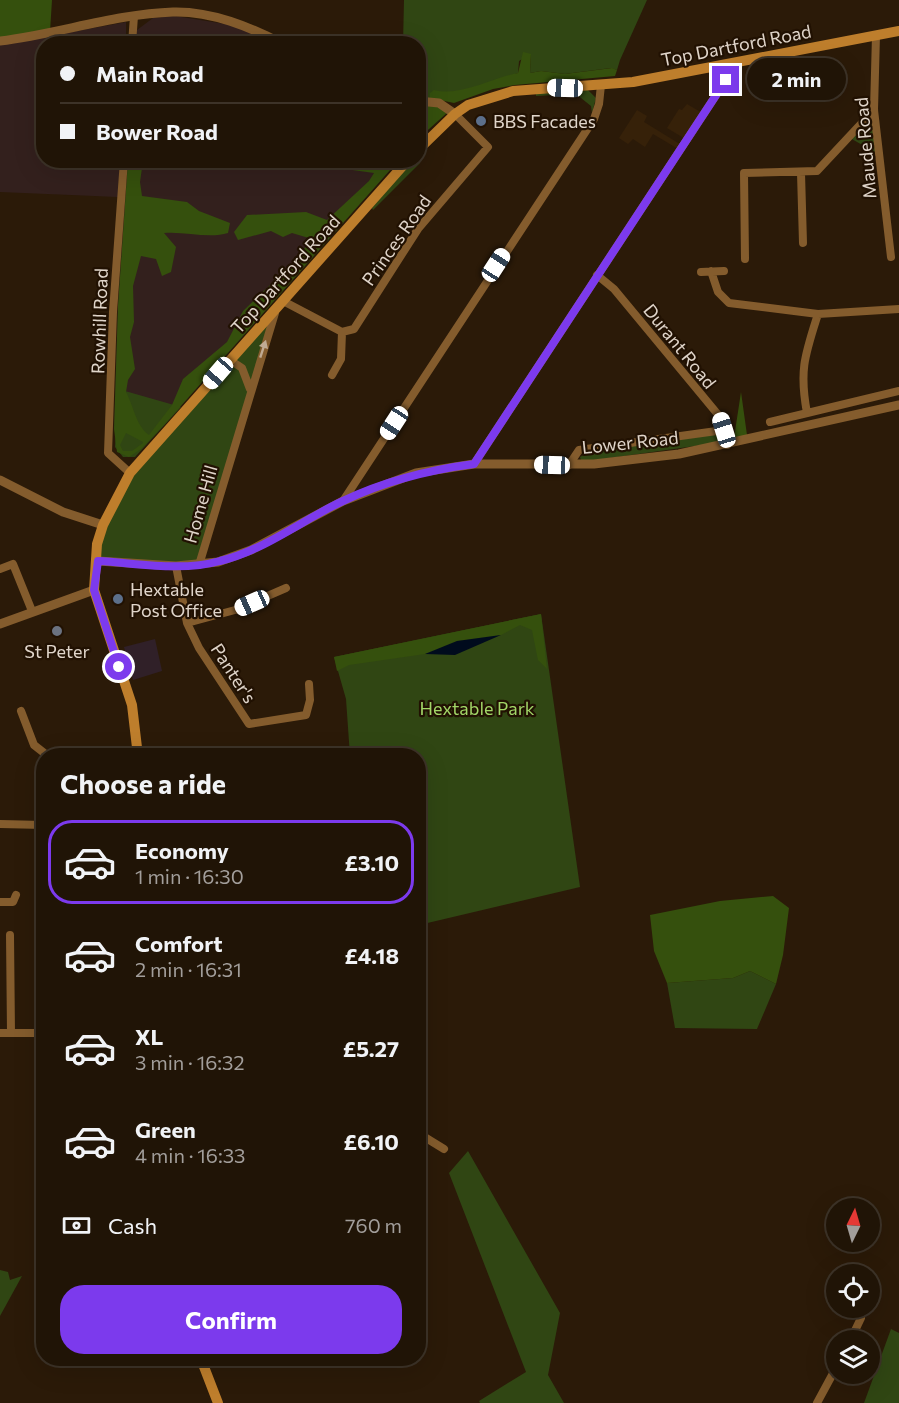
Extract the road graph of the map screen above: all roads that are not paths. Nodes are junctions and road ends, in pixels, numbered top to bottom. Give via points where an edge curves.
1 (134, 16) junction
2 (899, 31) edge
3 (876, 35) junction
4 (133, 36) edge
5 (267, 36) edge
6 (0, 40) edge
7 (727, 65) junction
8 (601, 85) junction
9 (426, 102) edge
10 (874, 110) junction
11 (455, 114) junction
12 (426, 142) edge
13 (123, 168) edge
14 (401, 168) edge
15 (801, 173) junction
16 (802, 243) dead end
17 (891, 257) dead end
18 (745, 259) dead end
19 (711, 271) junction
20 (724, 271) dead end
21 (701, 272) dead end
22 (597, 275) junction
23 (279, 305) junction
24 (899, 309) edge
25 (818, 314) junction
26 (342, 332) junction
27 (230, 360) junction
28 (332, 375) dead end
29 (250, 389) junction
30 (899, 391) edge
31 (899, 405) edge
32 (807, 413) junction
33 (770, 422) dead end
34 (724, 430) junction
35 (727, 445) junction
36 (474, 464) junction
37 (569, 465) junction
38 (130, 473) junction
39 (0, 480) edge
40 (343, 501) junction
41 (103, 525) junction
42 (98, 561) junction
43 (199, 565) junction
44 (176, 566) junction
45 (0, 568) edge
46 (286, 588) dead end
47 (94, 590) junction
48 (32, 611) junction
49 (187, 623) junction
50 (0, 624) edge
51 (309, 684) dead end
52 (21, 711) dead end
53 (37, 748) edge
54 (137, 748) edge
55 (0, 824) edge
56 (36, 825) edge
57 (16, 895) dead end
58 (0, 902) edge
59 (10, 935) dead end
60 (0, 1033) edge
61 (11, 1033) junction
62 (36, 1033) edge
63 (426, 1138) edge
64 (444, 1149) dead end
65 (861, 1318) dead end
66 (855, 1330) edge
67 (204, 1366) edge
68 (827, 1384) edge
69 (218, 1403) edge
70 (817, 1403) edge

1 - 4 street
1 - 5 street via 175,12 209,16 238,22
1 - 6 street
2 - 3 main road, Top Dartford Road
3 - 7 main road, Top Dartford Road
3 - 10 street, Maude Road
7 - 8 main road, Top Dartford Road
7 - 22 street via 726,80
8 - 11 main road, Top Dartford Road via 513,91 484,98
8 - 40 street via 594,119
9 - 11 street via 439,103
10 - 15 street via 817,171
10 - 17 street, Maude Road
11 - 12 main road, Top Dartford Road
11 - 26 street, Princes Road via 488,147 418,229 354,329
13 - 38 street, Rowhill Road via 108,453
14 - 23 main road, Top Dartford Road
15 - 16 street
15 - 18 street via 744,173
19 - 20 street
19 - 21 street
19 - 25 street via 718,292 729,303
22 - 34 street, Durant Road via 614,289 720,417
22 - 36 street
23 - 26 street
23 - 27 main road, Top Dartford Road
29 -> 23 street, Home Hill
24 - 25 street
25 - 32 street via 803,360 801,382
26 - 28 street via 340,359
27 - 29 street via 242,368
27 - 38 main road, Top Dartford Road
29 - 43 street, Home Hill
30 - 32 street
31 - 35 street, Lower Road
32 - 33 street
34 - 35 street, Durant Road
34 - 37 street via 579,450
35 - 37 street, Lower Road
36 - 37 street, Lower Road
36 - 40 street, Lower Road via 416,473
38 - 41 main road, Top Dartford Road
39 - 41 street via 63,512
40 - 43 street, Lower Road via 251,550
41 - 42 main road, Top Dartford Road via 97,544
42 - 44 street, Home Hill
42 - 47 main road, Top Dartford Road
43 - 44 street, Home Hill
44 - 49 street, Panter's
45 - 48 street via 13,564
46 - 49 street, Panter's via 235,610
47 - 48 street
47 - 54 main road via 132,705
48 - 50 street
49 - 51 street, Panter's via 249,724 306,716
52 - 53 street via 32,728
55 - 56 street
57 - 58 street via 13,902
59 - 61 street
60 - 61 street
61 - 62 street
63 - 64 street
65 - 66 street
67 - 69 main road
68 - 70 street

